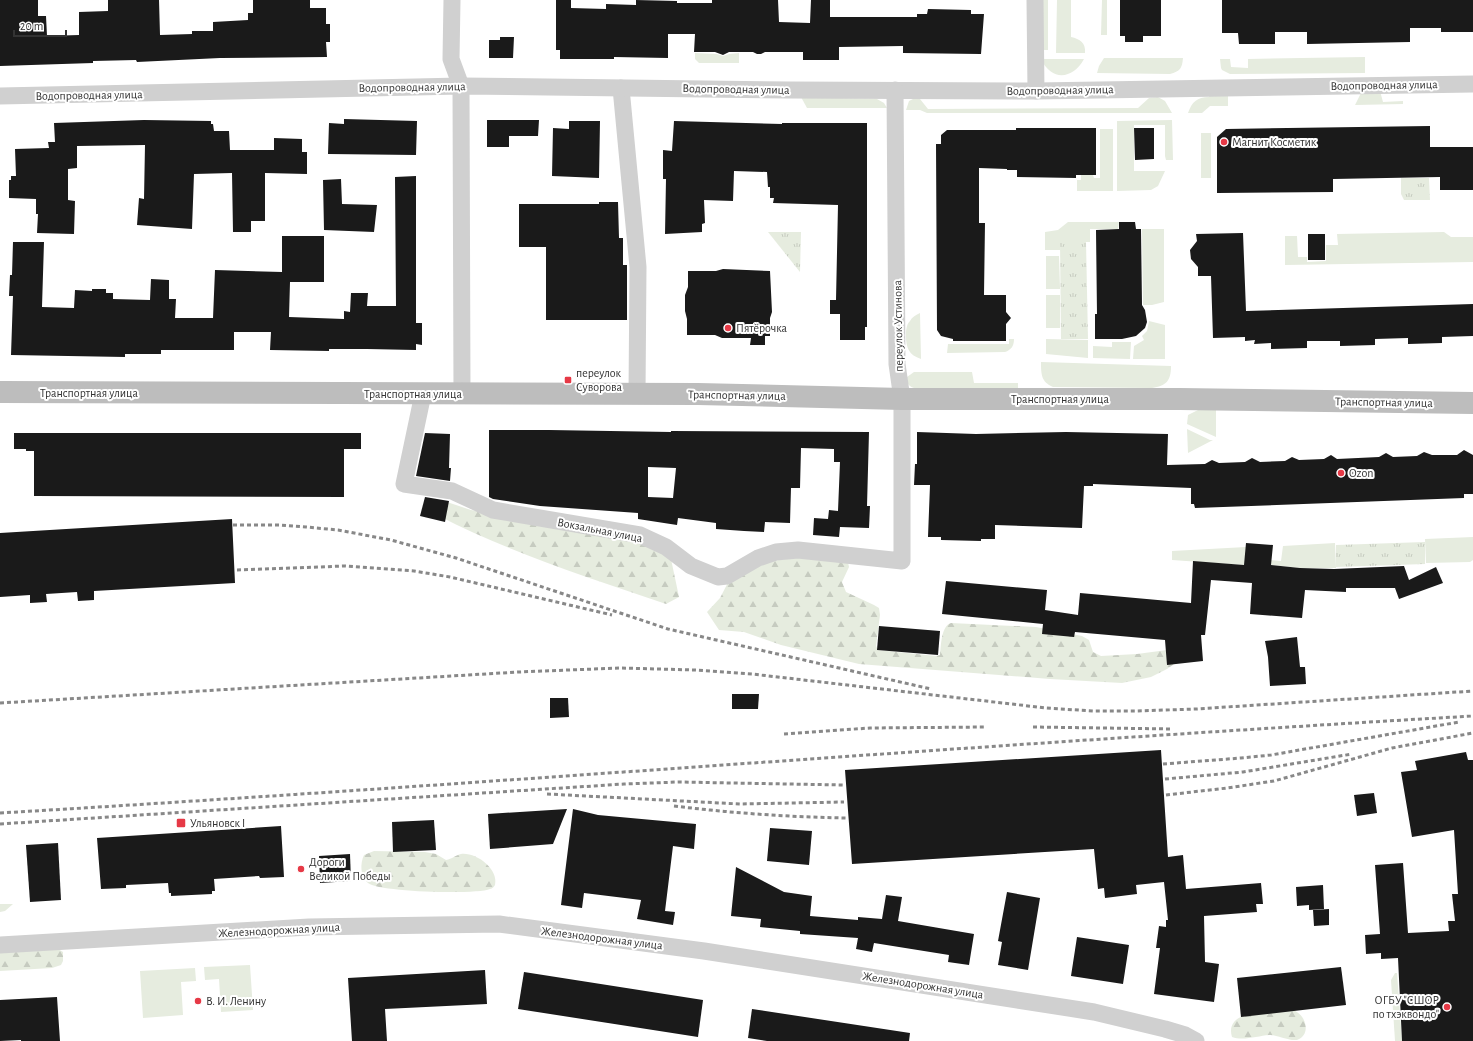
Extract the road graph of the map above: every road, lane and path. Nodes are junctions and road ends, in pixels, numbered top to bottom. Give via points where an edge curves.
1 (452, 0) edge
2 (1035, 0) edge
3 (1473, 84) edge
4 (461, 86) junction
5 (621, 88) junction
6 (895, 90) junction
7 (1036, 91) junction
8 (0, 96) edge
9 (0, 392) edge
10 (423, 394) junction
11 (462, 394) junction
12 (637, 394) junction
13 (902, 399) junction
14 (1473, 403) edge
15 (902, 560) joint
16 (0, 945) edge
17 (1196, 1041) edge

1 - 4 street via 451,59
2 - 7 street
3 - 7 street, Водопроводная улица
4 - 5 street, Водопроводная улица
4 - 8 street, Водопроводная улица
4 - 11 street
5 - 6 street, Водопроводная улица
5 - 12 street via 638,267
6 - 7 street, Водопроводная улица
6 - 13 street, переулок Устинова via 897,364
9 - 10 street, Транспортная улица
10 - 11 street, Транспортная улица
10 - 15 street, Вокзальная улица via 404,484 452,492 493,510 640,535 666,547 691,566 718,577 727,576 758,558 776,552 798,550
11 - 12 street, Транспортная улица
12 - 13 street, Транспортная улица
13 - 14 street, Транспортная улица
13 - 15 street, переулок Устинова
16 - 17 street, Железнодорожная улица via 309,928 498,924 704,951 1087,1011 1165,1029

